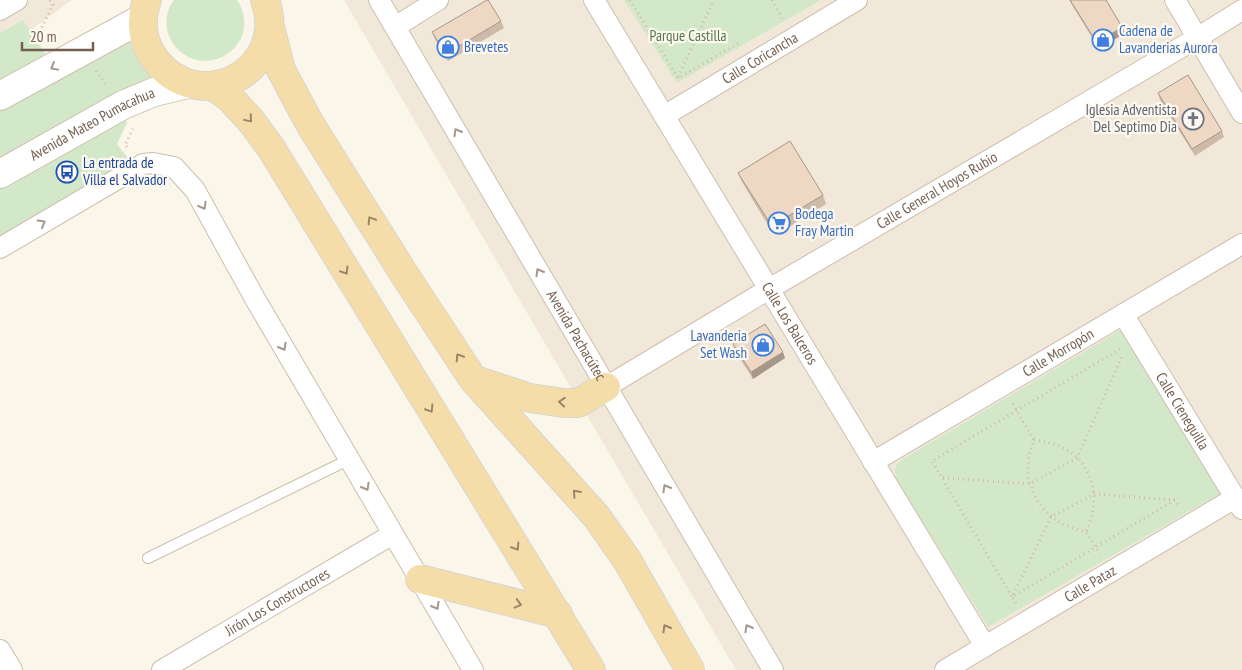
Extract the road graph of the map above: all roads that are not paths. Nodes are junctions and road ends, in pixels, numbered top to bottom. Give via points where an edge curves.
1 (17, 0) edge
2 (265, 0) edge
3 (379, 0) edge
4 (438, 0) edge
5 (594, 0) edge
6 (857, 0) edge
7 (1175, 0) edge
8 (145, 5) edge
9 (0, 10) edge
10 (1242, 10) edge
11 (270, 27) junction
12 (395, 27) junction
13 (1197, 38) junction
14 (201, 85) junction
15 (0, 96) edge
16 (1242, 113) edge
17 (664, 116) junction
18 (0, 174) edge
19 (1242, 244) edge
20 (0, 248) edge
21 (769, 289) junction
22 (1123, 314) junction
23 (473, 380) junction
24 (606, 386) junction
25 (350, 460) junction
26 (873, 462) junction
27 (1238, 504) edge
28 (393, 534) junction
29 (148, 558) dead end
30 (420, 578) junction
31 (558, 614) junction
32 (985, 646) junction
33 (0, 650) edge
34 (12, 670) edge
35 (162, 670) edge
36 (473, 670) edge
37 (591, 670) edge
38 (690, 670) edge
39 (773, 670) edge
40 (945, 670) edge

1 - 9 street
2 - 11 main road
3 - 12 street, Avenida Pachacútec
4 - 12 street
5 - 17 street, Calle Los Balceros
6 - 17 street, Calle Coricancha
7 - 13 street
8 - 14 main road via 144,36 150,52 173,77
8 -> 15 main road via 80,52
10 - 13 street, Calle General Hoyos Rubio
11 - 14 main road via 266,45 248,71 226,83
23 -> 11 main road via 310,124 281,70
24 -> 12 street, Avenida Pachacútec
13 - 16 street
13 - 21 street, Calle General Hoyos Rubio
14 - 18 main road, Avenida Mateo Pumacahua via 154,92 123,105
14 -> 31 main road via 230,98 270,148
17 - 21 street, Calle Los Balceros
19 - 22 street, Calle Morropón
20 -> 25 street via 143,164 174,167 194,190
21 - 24 street, Calle General Hoyos Rubio
21 - 26 street, Calle Los Balceros
22 - 26 street, Calle Morropón
22 - 27 street, Calle Cieneguilla
24 -> 23 main road via 578,403 564,403 530,398
38 -> 23 main road via 627,560 596,516
39 -> 24 street, Avenida Pachacútec
25 -> 28 street
25 - 29 lane
26 - 32 street, Calle Los Balceros
27 - 32 street, Calle Pataz via 1190,524
28 - 30 street
28 - 35 street, Jirón Los Constructores
30 -> 31 main road
30 -> 36 street
31 - 37 main road
32 - 40 street, Calle Pataz
33 - 34 street

